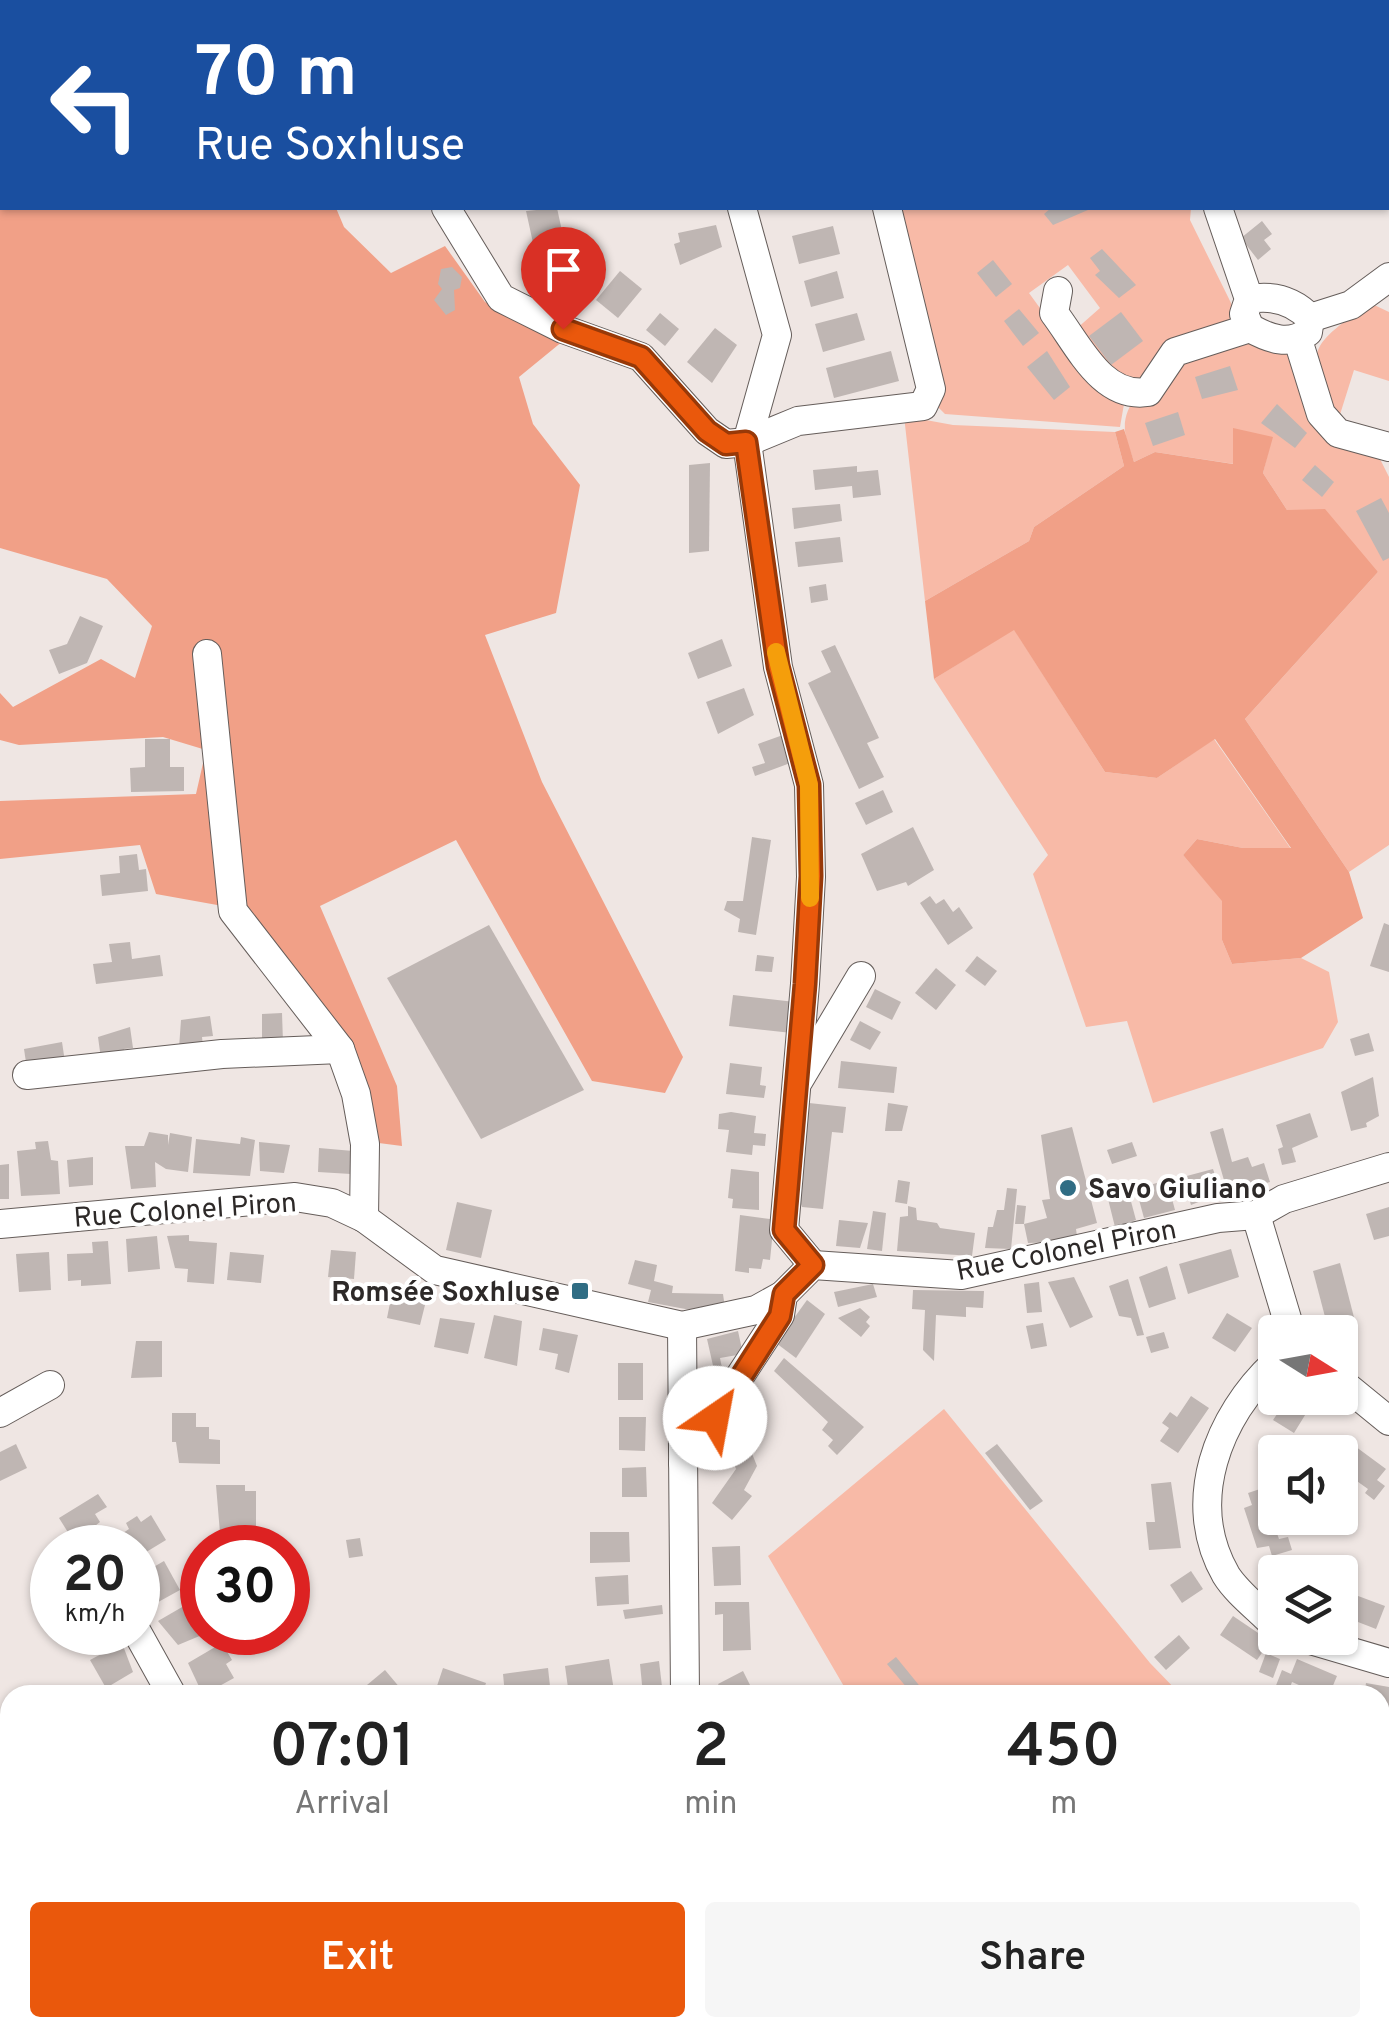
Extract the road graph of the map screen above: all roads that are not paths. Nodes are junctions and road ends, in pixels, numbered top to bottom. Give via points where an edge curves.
1 (447, 210) edge
2 (743, 210) edge
3 (887, 210) edge
4 (1219, 210) edge
5 (1389, 277) edge
6 (1058, 291) dead end
7 (1249, 300) junction
8 (1250, 328) junction
9 (1304, 329) junction
10 (746, 442) junction
11 (1389, 448) edge
12 (207, 654) dead end
13 (860, 976) dead end
14 (340, 1049) junction
15 (27, 1075) dead end
16 (793, 1090) junction
17 (1389, 1167) edge
18 (1256, 1215) junction
19 (364, 1218) junction
20 (0, 1224) edge
21 (813, 1265) junction
22 (784, 1294) junction
23 (1287, 1315) edge
24 (682, 1326) junction
25 (1258, 1381) edge
26 (50, 1385) dead end
27 (1358, 1396) edge
28 (0, 1413) edge
29 (1389, 1421) edge
30 (683, 1463) junction
31 (1258, 1608) edge
32 (1358, 1654) edge
33 (150, 1655) edge
34 (1389, 1663) edge
35 (166, 1685) edge
36 (685, 1685) edge

1 - 10 street via 501,298 641,357 707,431 726,444
2 - 10 street via 777,336
3 - 10 street via 931,390 923,406 798,422
4 - 7 street
5 - 9 street
6 - 8 street via 1054,314 1111,388 1129,395 1148,392 1175,352
7 - 8 street via 1244,314
7 - 9 street via 1277,298 1300,307
8 - 9 street via 1278,340
9 - 11 street via 1322,414 1338,433
10 - 16 street via 778,666 809,785 811,876
12 - 14 street via 233,911
13 - 16 street
14 - 15 street
14 - 19 street via 365,1144
16 - 21 street via 784,1230
17 - 18 street, Rue Colonel Piron via 1284,1199
18 - 21 street, Rue Colonel Piron via 960,1274
18 - 23 street
19 - 20 street, Rue Colonel Piron via 296,1197
19 - 24 street, Rue Colonel Piron via 435,1270
21 - 22 street, Rue Colonel Piron
22 - 24 street, Rue Colonel Piron via 742,1314
22 - 30 street via 780,1316
24 - 30 street
25 - 31 street via 1210,1458 1206,1489 1226,1575
26 - 28 street
27 - 29 street
30 - 36 street
32 - 34 street
33 - 35 street

